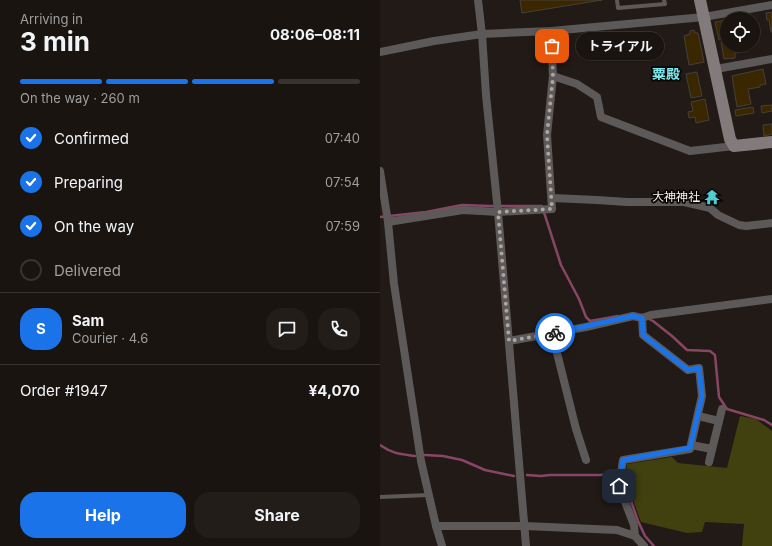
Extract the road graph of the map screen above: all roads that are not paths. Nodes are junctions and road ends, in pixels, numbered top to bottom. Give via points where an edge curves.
1 (478, 0) edge
2 (617, 0) edge
3 (664, 0) edge
4 (700, 0) edge
5 (772, 5) edge
6 (704, 17) junction
7 (551, 31) junction
8 (482, 34) junction
9 (380, 52) edge
10 (772, 59) edge
11 (716, 69) junction
12 (553, 76) junction
13 (772, 142) edge
14 (734, 146) junction
15 (380, 171) edge
16 (552, 198) junction
17 (498, 212) junction
18 (388, 222) junction
19 (772, 223) edge
20 (772, 299) edge
21 (642, 318) junction
22 (552, 334) junction
23 (509, 341) junction
24 (722, 409) dead end
25 (698, 416) junction
26 (719, 422) junction
27 (691, 445) junction
28 (712, 449) junction
29 (586, 460) dead end
30 (709, 462) dead end
31 (429, 495) junction
32 (380, 497) edge
33 (436, 526) junction
34 (525, 526) junction
35 (635, 536) junction
36 (442, 546) edge
37 (526, 546) edge
38 (644, 546) edge

1 - 8 street
2 - 3 lane via 618,8 665,4
4 - 6 street
5 - 6 street
6 - 7 street
6 - 11 street
7 - 8 street
7 - 12 street
8 - 9 street
8 - 17 street
10 - 11 street
11 - 14 street via 730,139
12 - 14 street via 578,84 597,97 601,117 690,150
12 - 16 street via 547,135
13 - 14 street
15 - 18 street
16 - 17 street via 552,209
16 - 19 street via 684,202 710,208 739,225
17 - 18 street via 463,210
17 - 23 street
18 - 31 street via 405,358 421,461
20 - 21 street
21 - 22 street via 633,316
21 - 25 street via 643,335 688,370 699,368 702,396
22 - 23 street
22 - 29 street
23 - 34 street
24 - 26 street
25 - 26 street
25 - 27 street
26 - 28 street
27 - 28 street
27 - 35 street via 690,448 623,460 619,486 634,525
28 - 30 street
31 - 32 lane
31 - 33 street
33 - 34 street
33 - 36 street
34 - 35 street via 617,530
34 - 37 street
35 - 38 street

